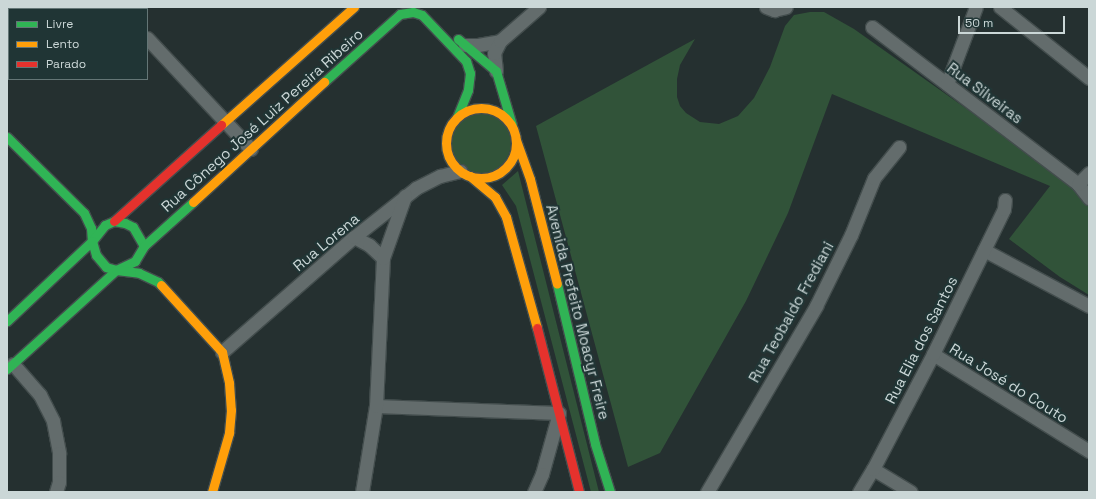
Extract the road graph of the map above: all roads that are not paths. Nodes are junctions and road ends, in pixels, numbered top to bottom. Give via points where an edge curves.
1 (354, 7) edge
2 (425, 7) edge
3 (539, 7) edge
4 (786, 7) edge
5 (976, 7) edge
6 (1000, 7) edge
7 (766, 8) edge
8 (872, 27) dead end
9 (148, 39) edge
10 (500, 41) junction
11 (465, 45) junction
12 (496, 71) junction
13 (1089, 78) edge
14 (947, 84) junction
15 (457, 117) junction
16 (226, 121) junction
17 (512, 126) junction
18 (7, 137) edge
19 (516, 140) junction
20 (899, 147) dead end
21 (250, 149) junction
22 (465, 173) junction
23 (1089, 173) edge
24 (1078, 184) junction
25 (405, 196) junction
26 (1089, 198) edge
27 (1005, 200) dead end
28 (114, 221) junction
29 (354, 237) junction
30 (92, 241) junction
31 (144, 246) junction
32 (984, 250) junction
33 (383, 258) junction
34 (116, 270) junction
35 (1089, 306) edge
36 (7, 320) edge
37 (222, 352) junction
38 (933, 354) junction
39 (10, 366) edge
40 (376, 406) junction
41 (559, 413) junction
42 (1089, 451) edge
43 (873, 469) junction
44 (56, 492) edge
45 (212, 492) edge
46 (362, 492) edge
47 (534, 492) edge
48 (579, 492) edge
49 (610, 492) edge
50 (707, 492) edge
51 (859, 492) edge
52 (911, 492) edge

1 - 16 street, Rua Cônego José Luiz Pereira Ribeiro
2 - 11 street
3 - 10 street
4 - 7 street via 774,10
5 - 14 street
6 - 13 street
8 - 14 street, Rua Silveiras
9 - 16 street
10 - 11 street
10 - 12 street via 494,53
11 - 12 street
12 - 17 street, Avenida Prefeito Moacyr Freire
14 - 24 street, Rua Silveiras
15 - 17 street via 476,108 487,108 506,118
15 - 21 street, Rua Cônego José Luiz Pereira Ribeiro via 468,90 470,74 466,61 422,15 413,12 400,14
15 - 22 street via 446,134 446,144 448,154
16 - 21 street
16 - 28 street, Rua Cônego José Luiz Pereira Ribeiro
17 - 19 street, Avenida Prefeito Moacyr Freire
18 - 30 street via 84,213 91,228
19 - 22 street, Avenida Prefeito Moacyr Freire via 515,151 503,170 481,178
19 - 49 street, Avenida Prefeito Moacyr Freire via 540,214 595,444
20 - 50 street, Rua Teobaldo Frediani via 874,178 851,235 816,306
21 - 31 street, Rua Cônego José Luiz Pereira Ribeiro
22 - 25 street, Rua Lorena via 427,181
22 - 41 street via 495,197 506,217
23 - 24 street
24 - 26 street, Rua Silveiras
25 - 29 street, Rua Lorena
25 - 33 street
27 - 32 street, Rua Elia dos Santos via 1004,209
28 - 30 street, Rua Cônego José Luiz Pereira Ribeiro via 105,225
28 - 31 street via 133,227
29 - 33 street via 369,245
29 - 37 street, Rua Lorena
30 - 34 street via 101,262 106,267
30 - 36 street, Rua Cônego José Luiz Pereira Ribeiro
31 - 34 street, Rua Cônego José Luiz Pereira Ribeiro via 135,261
32 - 35 street
32 - 38 street, Rua Elia dos Santos
33 - 40 street
34 - 37 street via 139,273 158,282
34 - 39 street, Rua Cônego José Luiz Pereira Ribeiro
37 - 45 street via 229,384 231,410 229,433
38 - 42 street, Rua José do Couto
38 - 43 street, Rua Elia dos Santos
39 - 44 street via 40,395 53,421 59,453
40 - 41 street
40 - 46 street
41 - 47 street via 542,474
41 - 48 street
43 - 51 street, Rua Elia dos Santos
43 - 52 street

